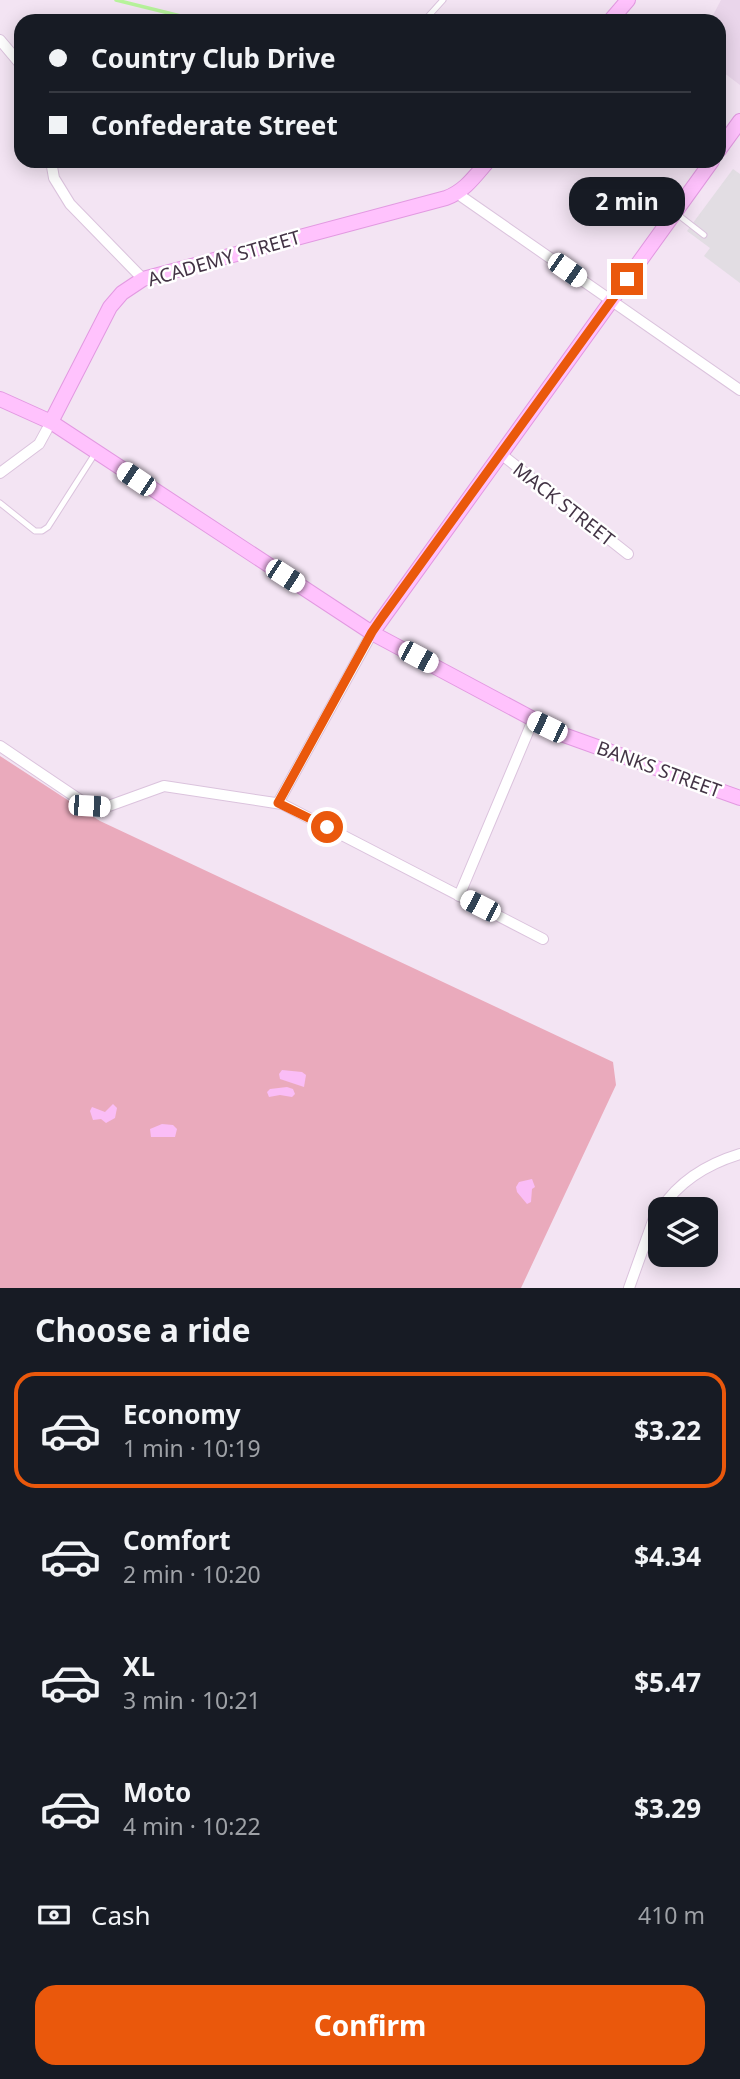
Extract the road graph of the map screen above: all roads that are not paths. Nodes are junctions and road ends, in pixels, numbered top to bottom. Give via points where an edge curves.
1 (443, 0) edge
2 (628, 0) edge
3 (430, 14) edge
4 (616, 14) edge
5 (0, 40) edge
6 (14, 57) edge
7 (740, 121) edge
8 (726, 140) edge
9 (52, 168) edge
10 (482, 168) edge
11 (707, 168) edge
12 (458, 194) junction
13 (675, 213) junction
14 (704, 235) dead end
15 (143, 279) junction
16 (611, 301) junction
17 (740, 390) edge
18 (0, 399) edge
19 (51, 422) junction
20 (96, 452) junction
21 (501, 454) junction
22 (0, 473) edge
23 (0, 503) edge
24 (628, 554) dead end
25 (372, 632) junction
26 (533, 720) junction
27 (0, 746) edge
28 (740, 798) edge
29 (278, 803) junction
30 (459, 896) junction
31 (544, 939) dead end
32 (740, 1154) edge
33 (672, 1197) edge
34 (648, 1235) edge
35 (629, 1288) edge

1 - 3 lane
2 - 4 street
5 - 6 street
7 - 8 street
9 - 15 street via 70,204
10 - 12 street
11 - 13 street
12 - 15 street, ACADEMY STREET
12 - 16 street
13 - 14 lane
13 - 16 street
15 - 19 street, ACADEMY STREET via 110,307
16 - 17 street
16 - 21 street
18 - 19 street, BANKS STREET
19 - 20 street, BANKS STREET
19 - 22 street, ACADEMY STREET via 39,444
20 - 23 lane via 41,531
20 - 25 street, BANKS STREET
21 - 24 street, MACK STREET
21 - 25 street
25 - 26 street, BANKS STREET
25 - 29 street
26 - 28 street, BANKS STREET
26 - 30 street
27 - 29 street via 89,806 106,807 164,786
29 - 30 street
30 - 31 street
32 - 33 street via 714,1162
34 - 35 street

